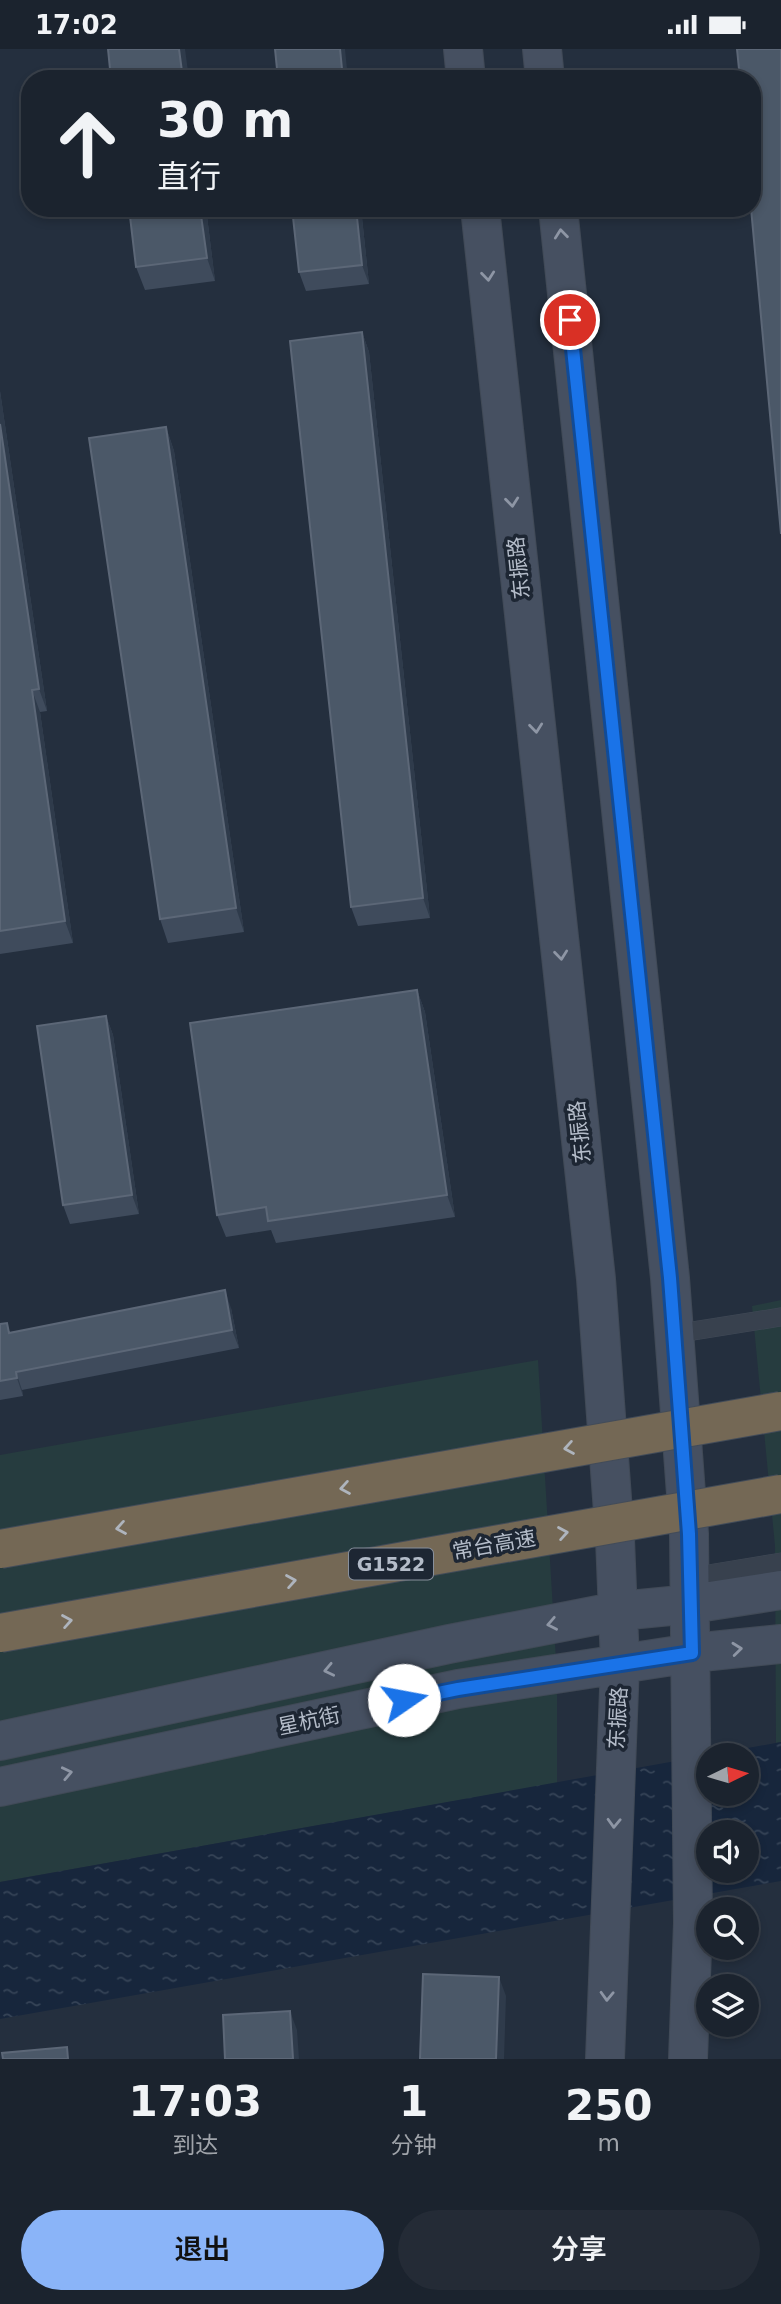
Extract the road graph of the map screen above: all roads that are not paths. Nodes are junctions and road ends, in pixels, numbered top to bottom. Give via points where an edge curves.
1 (463, 49) edge
2 (542, 49) edge
3 (465, 70) edge
4 (544, 70) edge
5 (481, 217) edge
6 (559, 217) edge
7 (781, 1317) edge
8 (674, 1333) junction
9 (781, 1411) edge
10 (781, 1494) edge
11 (0, 1549) edge
12 (781, 1562) edge
13 (781, 1590) edge
14 (690, 1591) junction
15 (619, 1611) junction
16 (0, 1633) edge
17 (781, 1644) edge
18 (692, 1653) junction
19 (620, 1663) junction
20 (0, 1741) edge
21 (0, 1787) edge
22 (605, 2059) edge
23 (688, 2059) edge

1 - 3 main road
2 - 4 main road
5 -> 15 main road, 东振路 via 596,1279
8 -> 6 main road
7 - 8 lane
8 - 14 main road
9 -> 11 highway, bridge
16 -> 10 highway, 常台高速 / G1522, bridge
12 - 14 lane
13 - 14 main road
14 - 15 main road
14 - 18 main road
15 - 19 main road, 东振路
15 -> 20 main road
18 -> 17 main road, 星杭街
18 - 19 main road, 星杭街
18 - 23 main road via 693,1923
21 -> 19 main road, 星杭街 via 458,1689
19 -> 22 main road, 东振路

